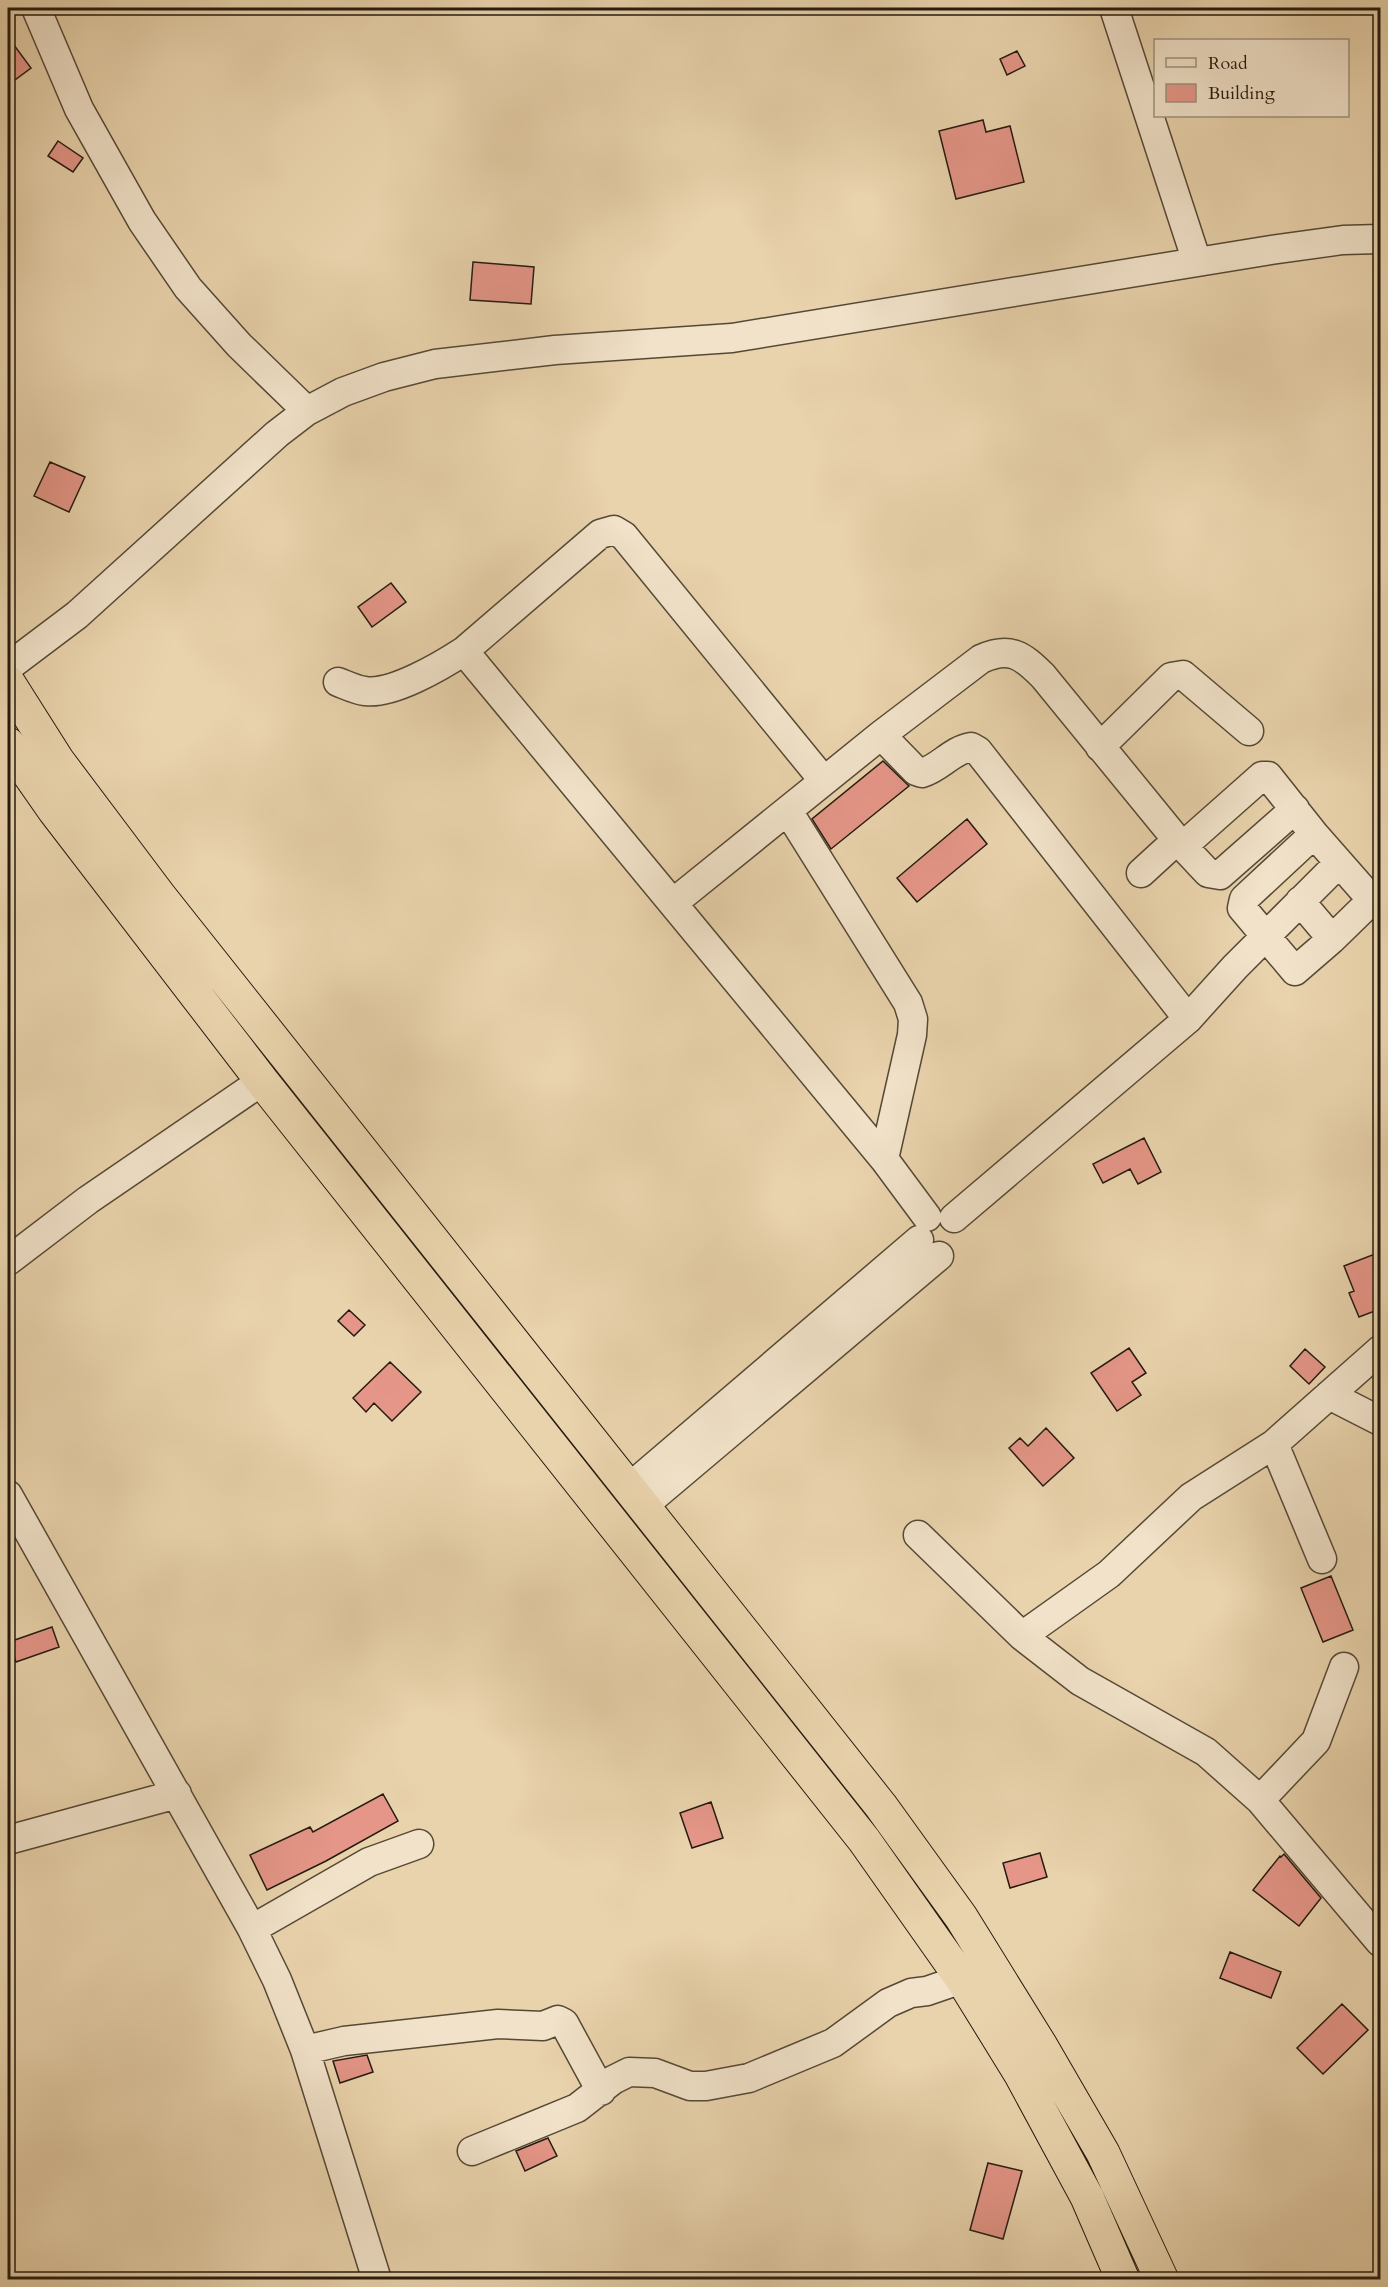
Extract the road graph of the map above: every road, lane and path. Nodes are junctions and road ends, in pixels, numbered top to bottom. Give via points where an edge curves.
1 (36, 8) edge
2 (1114, 8) edge
3 (1380, 239) edge
4 (1197, 262) junction
5 (307, 411) junction
6 (464, 651) junction
7 (8, 667) edge
8 (8, 682) edge
9 (338, 682) dead end
10 (1249, 731) dead end
11 (880, 735) junction
12 (8, 744) edge
13 (1100, 747) junction
14 (824, 781) junction
15 (1295, 809) junction
16 (788, 811) junction
17 (1314, 834) junction
18 (1180, 843) junction
19 (1253, 847) junction
20 (1339, 863) junction
21 (1274, 871) junction
22 (1141, 873) dead end
23 (1300, 901) junction
24 (673, 903) junction
25 (1266, 936) junction
26 (1332, 939) junction
27 (1188, 1018) junction
28 (262, 1082) junction
29 (884, 1158) junction
30 (935, 1233) junction
31 (8, 1261) edge
32 (1380, 1350) edge
33 (1329, 1395) junction
34 (1380, 1421) edge
35 (1274, 1444) junction
36 (8, 1495) edge
37 (636, 1497) junction
38 (16, 1530) edge
39 (918, 1535) dead end
40 (1322, 1559) dead end
41 (1022, 1636) junction
42 (1344, 1667) dead end
43 (177, 1794) junction
44 (1260, 1800) junction
45 (8, 1840) edge
46 (419, 1844) dead end
47 (252, 1929) junction
48 (1380, 1942) edge
49 (962, 1980) junction
50 (305, 2050) junction
51 (601, 2091) junction
52 (472, 2151) dead end
53 (377, 2280) edge
54 (1123, 2280) edge
55 (1162, 2280) edge

1 - 5 street via 79,109 142,221 189,288 239,345
2 - 4 street
3 - 4 street via 1343,240
4 - 5 street via 732,338 555,350 435,364 343,392
5 - 7 street via 77,615
6 - 9 street via 441,666 389,688 365,691
6 - 14 street via 600,534 614,530 624,536
6 - 24 street
8 - 37 highway via 58,761 158,894
10 - 13 street via 1183,675 1177,675
11 - 13 street via 981,659 998,651 1018,655 1033,666
11 - 14 street
11 - 27 street via 922,774 961,748 978,751
12 - 28 highway
13 - 18 street
14 - 16 street
15 - 17 street
15 - 18 street via 1268,776 1262,776
15 - 19 street
16 - 24 street
16 - 29 street via 908,1003 913,1019
17 - 20 street
17 - 21 street
18 - 19 street via 1214,875 1220,875
18 - 22 street
19 - 21 street
20 - 23 street
20 - 26 street via 1371,900
21 - 25 street via 1241,904
23 - 25 street
23 - 26 street
24 - 29 street
25 - 26 street via 1295,971
25 - 27 street
27 - 30 street
28 - 31 street via 88,1200
28 - 49 highway via 857,1830
29 - 30 street
30 - 37 street
32 - 33 street
33 - 34 street
33 - 35 street
35 - 40 street
35 - 41 street via 1191,1497 1109,1574
36 - 38 street
37 - 55 highway via 881,1806 962,1917 1103,2153
38 - 43 street
39 - 41 street
41 - 44 street via 1080,1681 1206,1752
42 - 44 street via 1316,1741
43 - 45 street
43 - 47 street
44 - 48 street
46 - 47 street via 369,1862
47 - 50 street
49 - 51 street via 888,2003 833,2043 749,2078 690,2086 655,2073 629,2072
49 - 54 highway via 1020,2073 1082,2187
50 - 51 street via 344,2041 498,2024 543,2026 558,2020 564,2023
50 - 53 street
51 - 52 street via 577,2108

